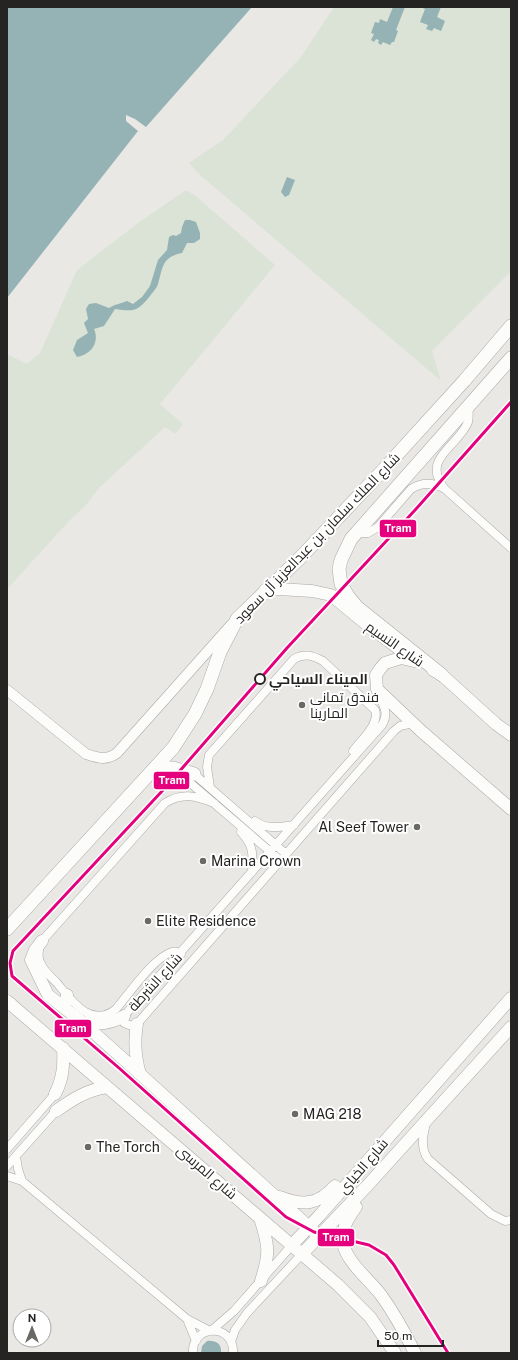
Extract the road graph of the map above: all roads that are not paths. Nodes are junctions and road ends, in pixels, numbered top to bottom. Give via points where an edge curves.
1 (511, 326) edge
2 (511, 358) edge
3 (468, 407) junction
4 (445, 489) junction
5 (353, 536) junction
6 (511, 548) edge
7 (265, 590) junction
8 (237, 619) junction
9 (416, 661) junction
10 (442, 675) junction
11 (377, 689) junction
12 (7, 690) edge
13 (413, 723) junction
14 (511, 735) edge
15 (351, 760) junction
16 (156, 768) junction
17 (194, 774) junction
18 (210, 787) junction
19 (214, 803) junction
20 (231, 805) junction
21 (511, 809) edge
22 (232, 819) junction
23 (294, 825) junction
24 (276, 845) junction
25 (270, 852) junction
26 (286, 854) junction
27 (280, 860) junction
28 (252, 872) junction
29 (7, 929) edge
30 (42, 941) junction
31 (181, 954) junction
32 (67, 995) junction
33 (511, 998) edge
34 (8, 1003) edge
35 (64, 1008) junction
36 (124, 1016) junction
37 (82, 1022) junction
38 (137, 1024) junction
39 (511, 1027) edge
40 (62, 1048) junction
41 (140, 1074) junction
42 (107, 1087) junction
43 (55, 1094) joint
44 (56, 1111) joint
45 (426, 1122) junction
46 (7, 1149) edge
47 (373, 1155) junction
48 (16, 1156) junction
49 (7, 1166) edge
50 (7, 1176) edge
51 (22, 1181) junction
52 (367, 1186) junction
53 (276, 1196) junction
54 (259, 1217) junction
55 (511, 1220) edge
56 (309, 1226) junction
57 (319, 1236) junction
58 (292, 1245) junction
59 (302, 1254) junction
60 (261, 1281) junction
61 (188, 1319) junction
62 (211, 1331) junction
63 (196, 1341) junction
64 (232, 1342) junction
65 (193, 1353) edge
66 (233, 1353) edge
67 (395, 1353) edge
68 (415, 1353) edge

1 - 7 main road, شارع الملك سلمان بن عبدالعزيز آل سعود via 384,469 301,557
2 - 3 main road, شارع الملك سلمان بن عبدالعزيز آل سعود
3 - 4 street via 468,422 442,455 437,466 438,479
3 - 5 main road, شارع الملك سلمان بن عبدالعزيز آل سعود
4 - 5 street via 434,484 416,486 378,527
4 - 6 street
5 - 10 main road, شارع الملك سلمان بن عبدالعزيز آل سعود via 339,569 341,584 348,596 357,607
7 - 8 main road, شارع الملك سلمان بن عبدالعزيز آل سعود
7 - 9 main road, شارع النسيم via 312,591 331,595
8 - 12 street via 117,753 109,758 100,759 86,754
8 - 16 main road, شارع الملك سلمان بن عبدالعزيز آل سعود via 220,652 195,714 177,743
9 - 10 main road, شارع النسيم
9 - 11 main road via 401,658 385,663 376,675
10 - 14 main road, شارع النسيم
11 - 13 main road
11 - 15 street, شارع الشرطة via 386,711 384,721
13 - 21 main road
13 - 26 street, شارع الشرطة via 400,726 394,731
15 - 18 street via 353,751 376,722 376,710 322,661 316,657 300,655 209,755 207,767
15 - 23 street, شارع الشرطة
16 - 17 main road via 173,768
16 - 29 main road, شارع الملك سلمان بن عبدالعزيز آل سعود
17 - 18 street
17 - 19 street via 188,781
18 - 20 street
19 - 22 street
19 - 30 street via 187,795 177,796 165,803
20 - 23 street via 266,826
20 - 24 street
22 - 25 street
22 - 28 street via 251,845
23 - 24 street, شارع الشرطة
24 - 25 street, شارع الشرطة
24 - 26 street
25 - 27 street
25 - 28 street, شارع الشرطة
26 - 27 street, شارع الشرطة
27 - 38 street, شارع الشرطة
28 - 31 street, شارع الشرطة
30 - 32 street via 38,953 40,962
30 - 35 main road, شارع المرسى via 31,960 48,995
31 - 32 street via 172,952 159,959 116,1009 108,1014 89,1014
31 - 36 street, شارع الشرطة
32 - 35 main road
33 - 47 main road, شارع الخياي
34 - 40 main road, شارع المرسى
35 - 37 main road, شارع المرسى
36 - 37 main road via 103,1024
36 - 38 street, شارع الشرطة via 124,1023 127,1025
37 - 41 main road, شارع المرسى
38 - 41 main road via 135,1052
39 - 45 main road, شارع الخياي
40 - 42 main road, شارع المرسى
40 - 43 main road via 62,1075
41 - 53 main road, شارع المرسى
42 - 44 main road via 82,1094
42 - 54 main road, شارع المرسى
43 - 46 street
44 - 48 street
45 - 52 main road, شارع الخياي
45 - 55 street via 422,1146 428,1159 491,1214 505,1221
47 - 53 main road via 358,1163 319,1200 302,1203
47 - 56 main road, شارع الخياي
48 - 49 street
48 - 51 street
50 - 51 street
51 - 61 street
52 - 57 main road, شارع الخياي
52 - 68 main road via 345,1224 345,1248 350,1259 383,1298
53 - 56 main road, شارع المرسى
54 - 58 main road, شارع المرسى
54 - 60 main road via 267,1239 268,1252
56 - 57 main road, شارع المرسى
56 - 58 main road, شارع الخياي
57 - 59 main road, شارع الخياي
58 - 59 main road, شارع المرسى
58 - 60 street, شارع الخياي
59 - 64 street, شارع الخياي via 247,1313 238,1325
59 - 67 main road, شارع المرسى via 357,1303
60 - 62 street, شارع الخياي via 231,1314
61 - 62 street
61 - 63 street
62 - 63 street, شارع الخياي via 203,1333
62 - 64 street via 226,1334
63 - 65 street
64 - 66 street

